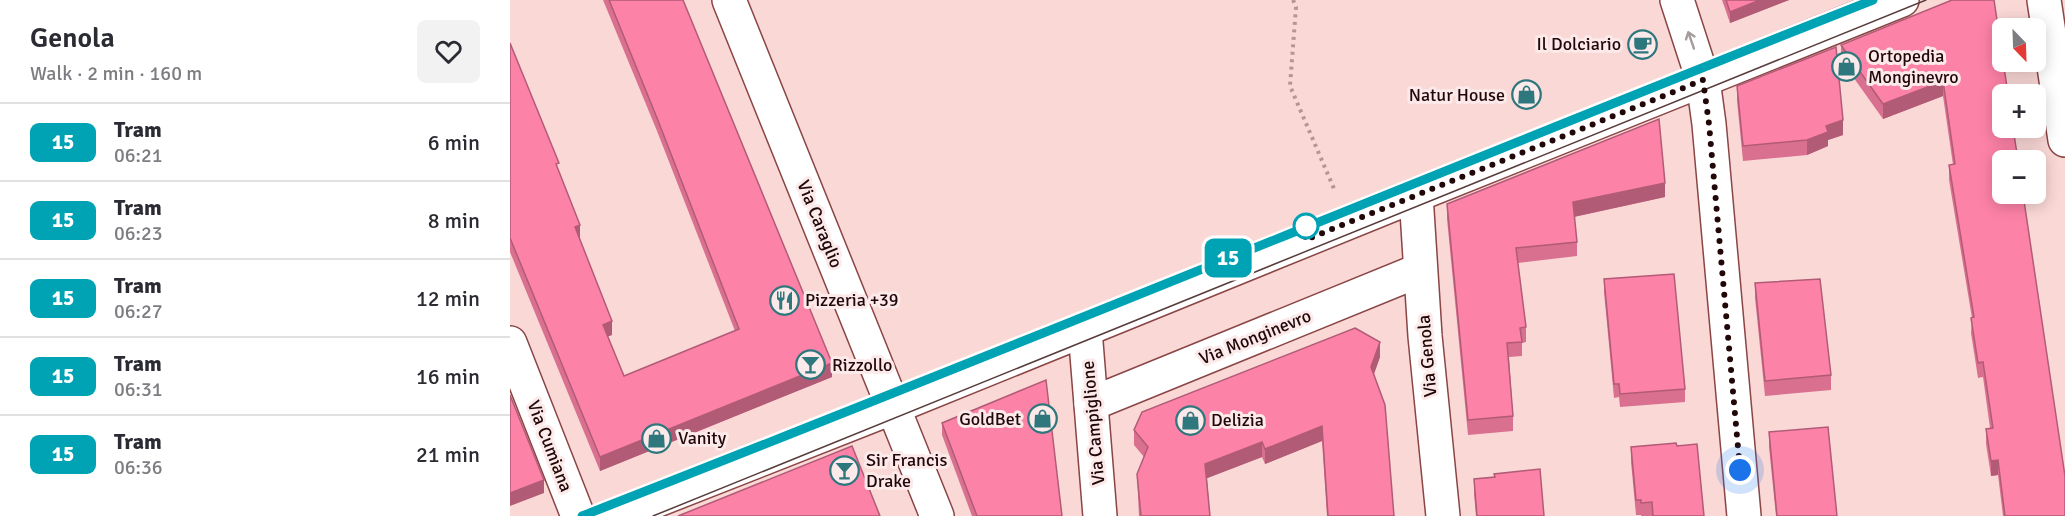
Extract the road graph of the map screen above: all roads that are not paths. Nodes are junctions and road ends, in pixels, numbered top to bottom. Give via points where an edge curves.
1 (729, 0) edge
2 (1677, 0) edge
3 (1902, 0) edge
4 (2044, 0) edge
5 (1703, 80) junction
6 (2065, 140) edge
7 (1416, 195) junction
8 (1420, 270) junction
9 (1085, 330) junction
10 (510, 343) edge
11 (1091, 404) junction
12 (894, 407) junction
13 (578, 516) edge
14 (617, 516) edge
15 (937, 516) edge
16 (1100, 516) edge
17 (1443, 516) edge
18 (1744, 516) edge

1 - 12 street, Via Caraglio
5 -> 2 street
3 - 5 street
4 - 6 street
5 - 7 street
5 - 18 street
7 - 8 street, Via Genola
7 - 9 street
8 - 11 street, Via Monginevro
8 - 17 street, Via Genola
9 - 11 street, Via Campiglione
9 - 12 street
10 - 13 street, Via Cumiana
11 - 16 street, Via Campiglione
12 - 14 street
12 - 15 street, Via Caraglio

